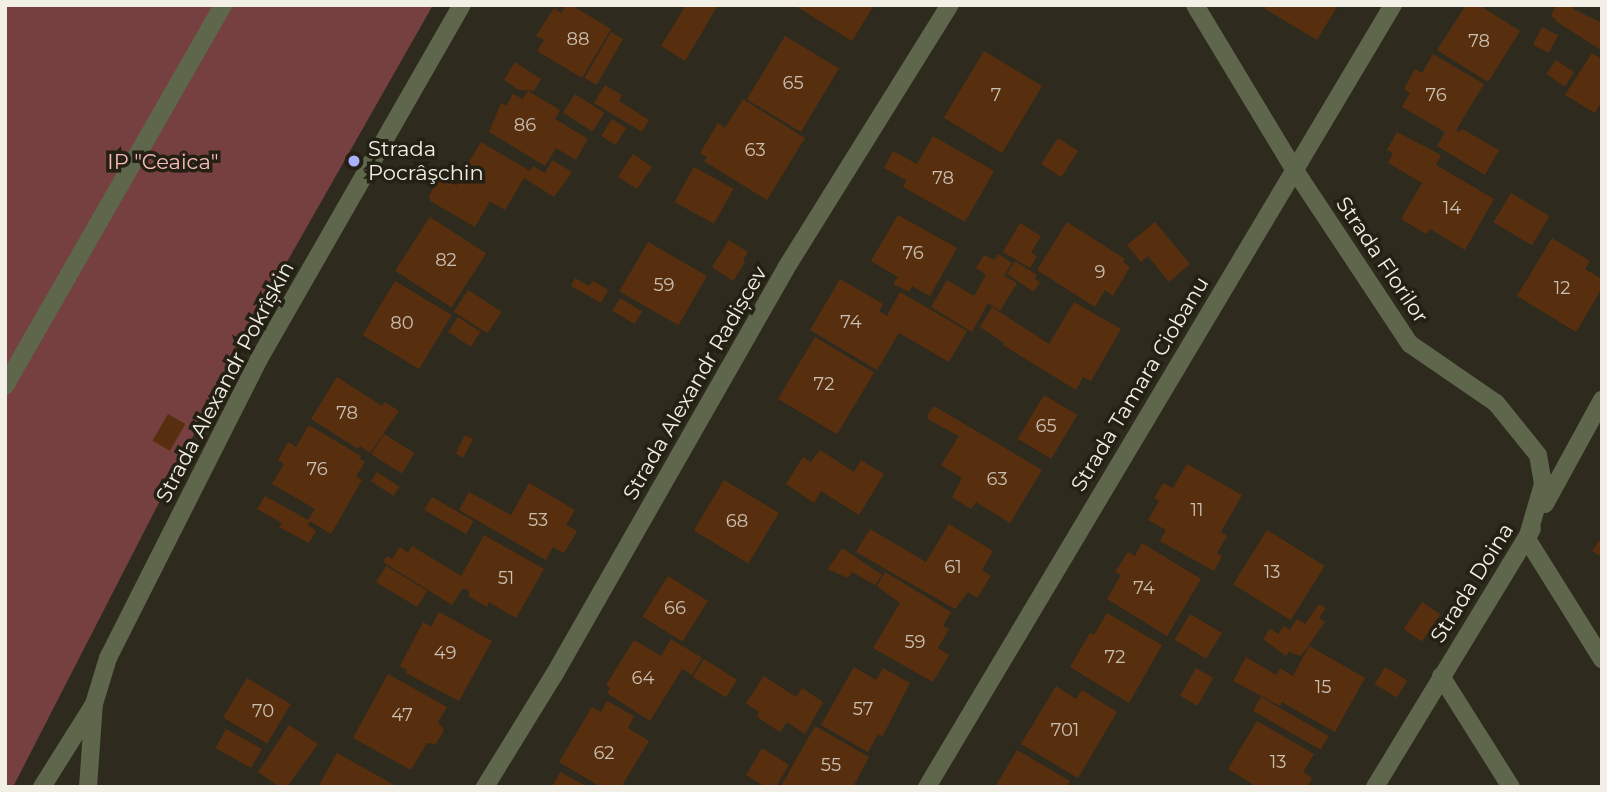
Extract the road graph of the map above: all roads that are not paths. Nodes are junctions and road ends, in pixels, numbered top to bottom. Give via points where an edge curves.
1 (223, 5) edge
2 (462, 5) edge
3 (950, 5) edge
4 (1195, 5) edge
5 (1393, 5) edge
6 (1294, 169) junction
7 (5, 386) edge
8 (1602, 400) edge
9 (1527, 539) junction
10 (1602, 659) edge
11 (1441, 676) junction
12 (93, 704) junction
13 (42, 787) edge
14 (89, 787) edge
15 (485, 787) edge
16 (927, 787) edge
17 (1375, 787) edge
18 (1511, 787) edge

1 - 7 street
2 - 12 street, Strada Alexandr Pokrîșkin via 259,359 108,658
3 - 15 street, Strada Alexandr Radișcev via 786,268 554,676
4 - 6 street, Strada Florilor
5 - 6 street, Strada Tamara Ciobanu
6 - 9 street, Strada Florilor via 1410,344 1496,403 1538,455 1543,484
6 - 16 street, Strada Tamara Ciobanu
8 - 9 street, Strada Doina
9 - 10 street
9 - 11 street, Strada Doina
11 - 17 street, Strada Doina
11 - 18 street
12 - 13 street, Strada Alexandr Pokrîșkin
12 - 14 street

